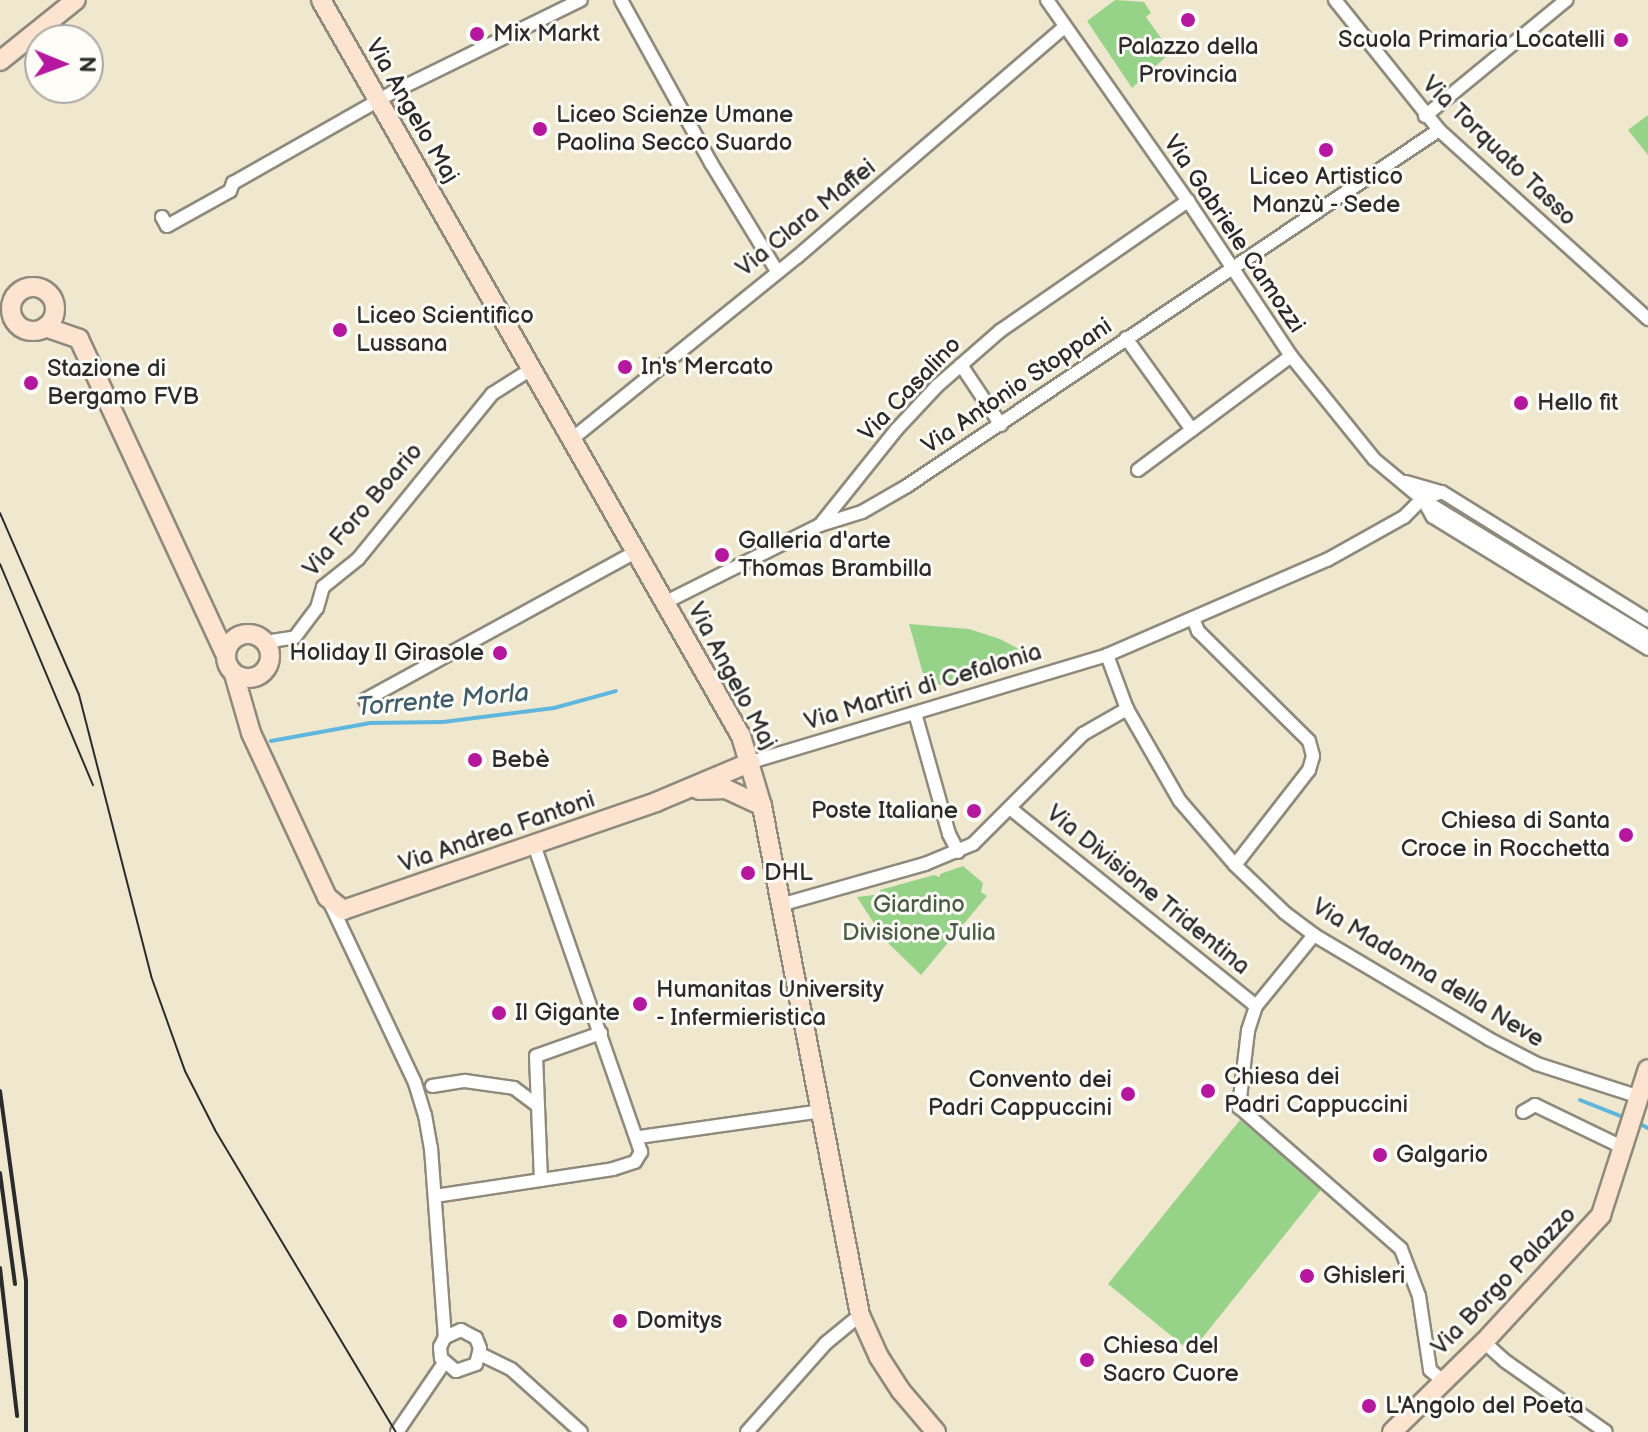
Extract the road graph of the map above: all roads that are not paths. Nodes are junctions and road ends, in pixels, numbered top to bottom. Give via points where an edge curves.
1 (76, 0) edge
2 (321, 0) edge
3 (581, 0) edge
4 (621, 0) edge
5 (1047, 0) edge
6 (1335, 0) edge
7 (1566, 0) edge
8 (1064, 27) junction
9 (0, 61) edge
10 (379, 103) junction
11 (1425, 116) junction
12 (1439, 130) junction
13 (1188, 201) junction
14 (162, 217) dead end
15 (1231, 268) junction
16 (777, 271) junction
17 (5, 304) edge
18 (1648, 319) edge
19 (45, 327) junction
20 (1126, 338) junction
21 (1291, 356) junction
22 (961, 365) junction
23 (533, 368) junction
24 (1001, 425) junction
25 (1192, 430) junction
26 (572, 439) junction
27 (1138, 470) dead end
28 (1399, 480) junction
29 (1442, 492) junction
30 (1422, 499) junction
31 (1480, 510) junction
32 (820, 525) junction
33 (1471, 528) junction
34 (635, 552) junction
35 (666, 602) junction
36 (1193, 618) junction
37 (1648, 620) edge
38 (1648, 637) edge
39 (265, 642) junction
40 (1648, 649) edge
41 (1107, 655) junction
42 (226, 656) junction
43 (234, 674) junction
44 (365, 700) dead end
45 (1127, 709) junction
46 (915, 713) junction
47 (751, 762) junction
48 (680, 792) junction
49 (762, 806) junction
50 (1011, 809) junction
51 (534, 844) junction
52 (958, 852) junction
53 (1235, 865) junction
54 (330, 903) junction
55 (780, 905) junction
56 (351, 909) junction
57 (345, 934) junction
58 (1314, 935) junction
59 (1256, 1006) junction
60 (601, 1033) junction
61 (1648, 1069) edge
62 (432, 1086) dead end
63 (1639, 1100) junction
64 (538, 1106) junction
65 (821, 1111) junction
66 (1523, 1112) dead end
67 (639, 1137) junction
68 (1624, 1143) junction
69 (541, 1180) junction
70 (435, 1196) junction
71 (860, 1315) junction
72 (450, 1334) junction
73 (1484, 1342) junction
74 (478, 1359) junction
75 (444, 1363) junction
76 (1442, 1380) junction
77 (397, 1432) edge
78 (581, 1432) edge
79 (747, 1432) edge
80 (936, 1432) edge
81 (1392, 1432) edge
82 (1606, 1432) edge

1 - 9 main road
2 - 10 main road, Via Angelo Maj
3 - 10 street
4 - 16 street
5 - 8 street, Via Gabriele Camozzi
6 - 11 street, Via Torquato Tasso
7 - 11 street
8 - 13 street, Via Gabriele Camozzi
8 - 16 street, Via Clara Maffei
10 - 14 street via 233,183 230,191 167,226
10 - 23 main road, Via Angelo Maj
11 - 12 street, Via Torquato Tasso
12 - 15 street, Via Antonio Stoppani
12 - 18 street, Via Torquato Tasso
13 - 15 street, Via Gabriele Camozzi
13 - 22 street, Via Casalino via 1000,331
15 - 20 street, Via Antonio Stoppani
15 - 21 street, Via Gabriele Camozzi
16 - 26 street, Via Clara Maffei
17 - 19 main road via 24,329
17 - 19 main road via 22,289 44,289 55,306
19 - 42 main road via 79,339
20 - 24 street, Via Antonio Stoppani
20 - 25 street
21 - 25 street
21 - 28 street, Via Gabriele Camozzi via 1353,435
22 - 24 street
22 - 32 street, Via Casalino via 896,430
23 - 26 main road, Via Angelo Maj
23 - 39 street, Via Foro Boario via 492,394 358,559 323,587 317,608 295,637
24 - 32 street, Via Antonio Stoppani via 862,512
25 - 27 street
26 - 34 main road, Via Angelo Maj
28 - 29 street, Via Gabriele Camozzi
28 - 30 street, Via Gabriele Camozzi
29 - 30 street
29 - 31 street, Via Gabriele Camozzi
30 - 33 street, Via Gabriele Camozzi
30 - 36 street via 1404,517 1327,560
30 - 40 street, Via Gabriele Camozzi via 1433,517
31 - 33 street
31 - 37 street, Via Gabriele Camozzi
32 - 35 street, Via Casalino
33 - 38 street, Via Gabriele Camozzi
34 - 35 main road, Via Angelo Maj
34 - 44 street
35 - 47 main road, Via Angelo Maj
36 - 41 street
36 - 53 street via 1198,631 1309,741 1313,756 1309,770
39 - 42 main road, Via Foro Boario via 253,635 240,636
39 - 43 main road via 270,657 264,672 251,679
41 - 45 street, Via Madonna della Neve
41 - 46 street, Via Martiri di Cefalonia
42 - 43 main road
43 - 54 main road via 251,733
45 - 50 street via 1089,731
45 - 53 street, Via Madonna della Neve via 1180,801
46 - 47 street, Via Martiri di Cefalonia
46 - 52 street
47 - 48 main road, Via Andrea Fantoni
47 - 49 main road, Via Angelo Maj
48 - 49 main road, Via Andrea Fantoni via 726,789
48 - 51 main road, Via Andrea Fantoni
49 - 55 main road, Via Angelo Maj
50 - 52 street
50 - 59 street, Via Divisione Tridentina
51 - 56 main road, Via Andrea Fantoni
51 - 60 street
52 - 55 street
53 - 58 street, Via Madonna della Neve
54 - 56 main road
54 - 57 street
55 - 65 main road, Via Angelo Maj
56 - 57 street
57 - 70 street via 415,1083 431,1148
58 - 59 street
58 - 63 street, Via Madonna della Neve via 1537,1064
59 - 76 street via 1239,1107 1401,1249 1419,1296 1430,1370
60 - 64 street via 536,1056
60 - 67 street
61 - 63 main road, Via Borgo Palazzo
62 - 64 street via 465,1081 514,1088
63 - 68 main road, Via Borgo Palazzo
64 - 69 street
65 - 67 street
65 - 71 main road, Via Angelo Maj
66 - 68 street via 1535,1105
67 - 69 street via 641,1152 635,1162
68 - 73 main road, Via Borgo Palazzo via 1601,1215
69 - 70 street
70 - 72 street via 442,1305
71 - 79 street via 826,1343
71 - 80 main road, Via Angelo Maj via 893,1380
72 - 74 street via 466,1331 476,1338
72 - 75 street via 440,1352
73 - 76 main road, Via Borgo Palazzo
73 - 82 street
74 - 75 street via 462,1371
74 - 78 street via 501,1364
75 - 77 street
76 - 81 main road, Via Borgo Palazzo

